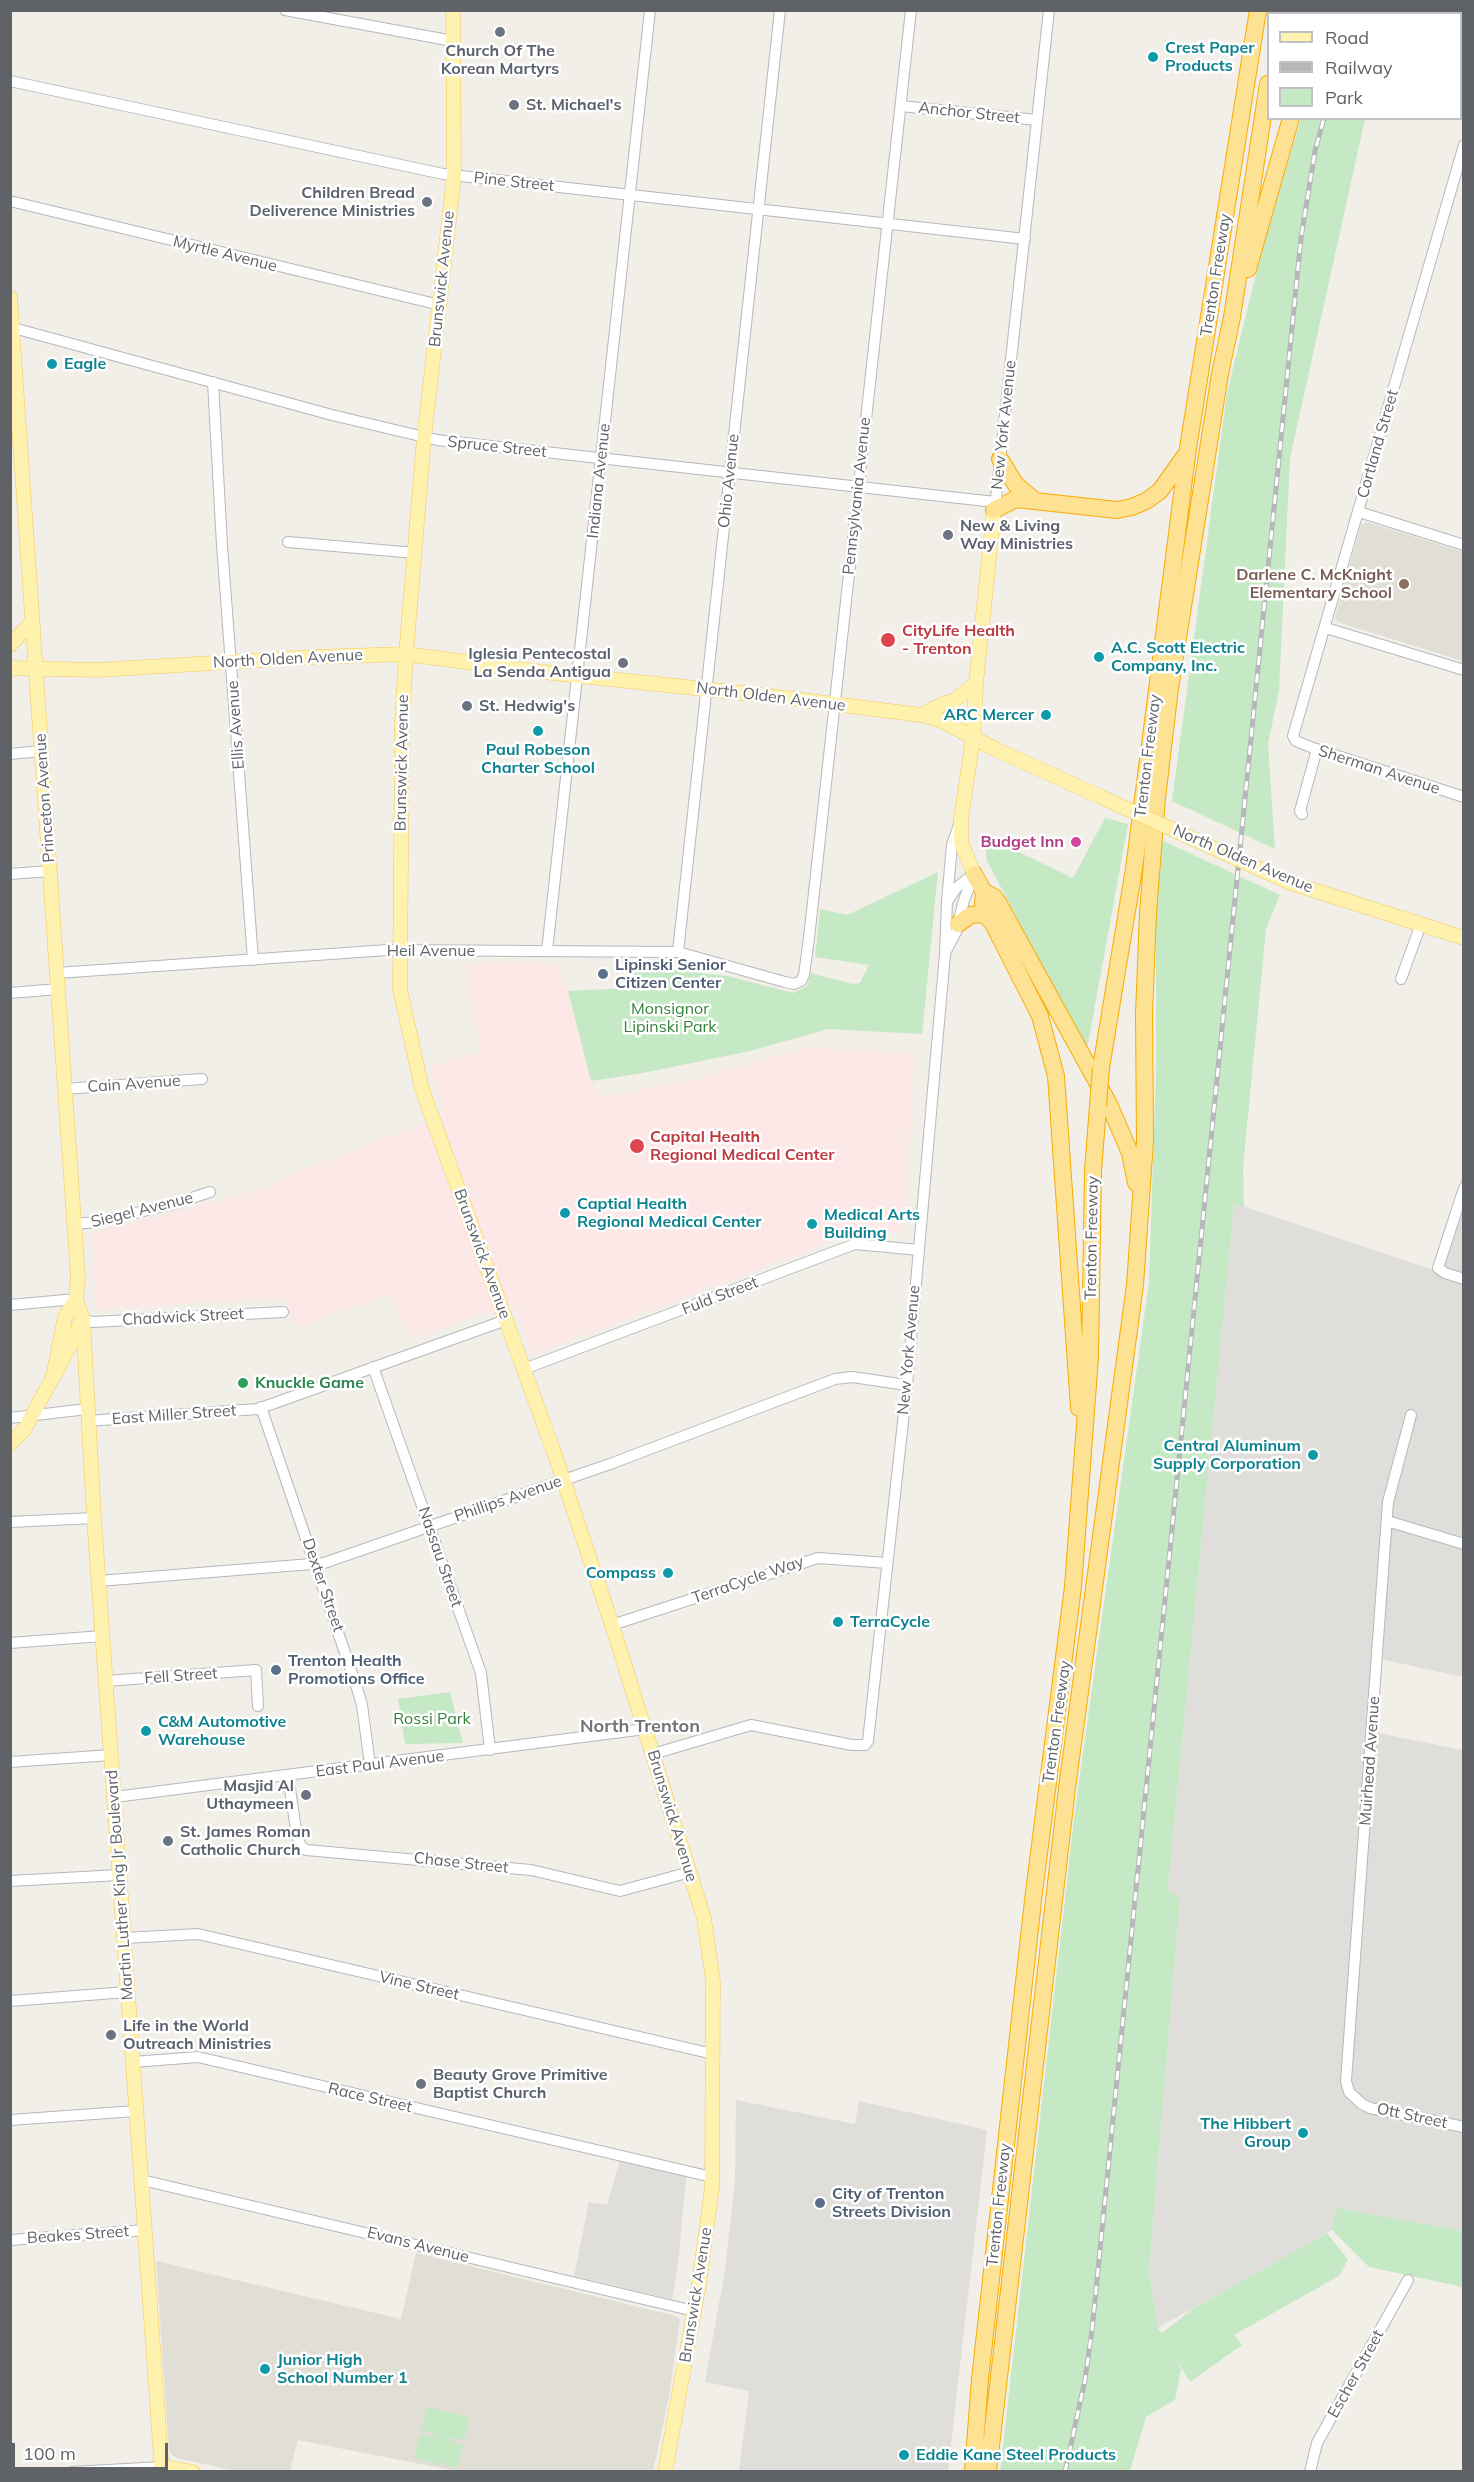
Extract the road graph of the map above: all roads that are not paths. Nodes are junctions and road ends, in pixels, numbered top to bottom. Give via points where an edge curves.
1 (285, 10) edge
2 (453, 10) edge
3 (650, 10) edge
4 (780, 10) edge
5 (911, 10) edge
6 (1049, 10) edge
7 (1258, 10) edge
8 (453, 41) junction
9 (10, 81) edge
10 (1267, 97) edge
11 (901, 106) junction
12 (1037, 120) junction
13 (1290, 120) edge
14 (1464, 145) edge
15 (454, 176) junction
16 (630, 196) junction
17 (10, 201) edge
18 (759, 210) junction
19 (888, 224) junction
20 (1024, 239) junction
21 (10, 298) edge
22 (440, 305) junction
23 (12, 327) edge
24 (1220, 374) junction
25 (213, 382) junction
26 (424, 438) junction
27 (1188, 448) junction
28 (601, 458) junction
29 (1000, 459) junction
30 (730, 472) junction
31 (858, 486) junction
32 (1034, 500) junction
33 (995, 506) junction
34 (1359, 512) junction
35 (288, 542) dead end
36 (1464, 545) edge
37 (415, 553) junction
38 (32, 622) junction
39 (1326, 628) junction
40 (10, 645) edge
41 (406, 654) junction
42 (10, 661) edge
43 (232, 661) junction
44 (10, 668) edge
45 (36, 668) junction
46 (1464, 670) edge
47 (578, 675) junction
48 (976, 683) junction
49 (706, 689) junction
50 (835, 704) junction
51 (921, 715) junction
52 (973, 738) junction
53 (1296, 741) joint
54 (1317, 749) junction
55 (41, 751) junction
56 (10, 754) edge
57 (1464, 797) edge
58 (1302, 814) dead end
59 (961, 819) junction
60 (50, 871) junction
61 (10, 874) edge
62 (974, 874) junction
63 (984, 892) junction
64 (947, 902) junction
65 (958, 924) junction
66 (1421, 924) junction
67 (995, 925) junction
68 (1464, 938) edge
69 (400, 951) junction
70 (547, 951) junction
71 (678, 952) junction
72 (945, 954) junction
73 (253, 960) junction
74 (57, 973) junction
75 (1401, 979) dead end
76 (801, 981) joint
77 (58, 989) junction
78 (10, 993) edge
79 (202, 1079) dead end
80 (65, 1089) junction
81 (1464, 1188) edge
82 (210, 1192) dead end
83 (1141, 1208) junction
84 (74, 1224) junction
85 (919, 1250) junction
86 (1464, 1279) edge
87 (76, 1299) junction
88 (10, 1305) edge
89 (282, 1312) dead end
90 (83, 1320) junction
91 (506, 1320) junction
92 (373, 1367) junction
93 (524, 1369) junction
94 (53, 1377) junction
95 (907, 1385) junction
96 (263, 1407) junction
97 (1411, 1414) dead end
98 (33, 1415) junction
99 (87, 1415) junction
100 (10, 1418) edge
101 (10, 1444) edge
102 (1083, 1445) junction
103 (564, 1480) junction
104 (94, 1518) junction
105 (1387, 1521) junction
106 (10, 1522) edge
107 (429, 1526) junction
108 (1464, 1544) edge
109 (887, 1563) junction
110 (316, 1564) junction
111 (99, 1581) junction
112 (612, 1625) junction
113 (102, 1636) junction
114 (10, 1643) edge
115 (106, 1681) junction
116 (258, 1706) dead end
117 (645, 1729) junction
118 (490, 1750) junction
119 (653, 1754) junction
120 (111, 1755) junction
121 (10, 1762) edge
122 (370, 1765) junction
123 (288, 1776) junction
124 (115, 1797) junction
125 (690, 1872) junction
126 (119, 1875) junction
127 (10, 1881) edge
128 (124, 1938) junction
129 (127, 1992) junction
130 (10, 2001) edge
131 (713, 2054) junction
132 (133, 2062) junction
133 (1362, 2104) joint
134 (136, 2111) junction
135 (10, 2120) edge
136 (1464, 2127) edge
137 (712, 2177) junction
138 (142, 2180) junction
139 (145, 2230) junction
140 (10, 2240) edge
141 (1408, 2280) dead end
142 (694, 2311) junction
143 (162, 2469) edge
144 (72, 2472) edge
145 (193, 2472) edge
146 (665, 2472) edge
147 (974, 2472) edge
148 (988, 2472) edge
149 (1310, 2472) edge

1 - 8 street
2 - 8 main road, Brunswick Avenue
3 - 16 street, Indiana Avenue
4 - 18 street, Ohio Avenue
5 - 11 street, Pennsylvania Avenue
6 - 12 street, New York Avenue
7 - 27 highway, Trenton Freeway
8 - 15 main road, Brunswick Avenue
9 - 15 street, Pine Street
10 - 24 highway, Trenton Freeway
11 - 12 street, Anchor Street
11 - 19 street, Pennsylvania Avenue
12 - 20 street, New York Avenue
13 - 24 highway
14 - 34 street, Cortland Street
15 - 16 street, Pine Street
15 - 22 main road, Brunswick Avenue
16 - 18 street, Pine Street
16 - 28 street, Indiana Avenue
17 - 22 street, Myrtle Avenue
18 - 19 street, Pine Street
18 - 30 street, Ohio Avenue
19 - 20 street, Pine Street
19 - 31 street, Pennsylvania Avenue
20 - 29 street, New York Avenue
21 - 23 main road, Princeton Avenue
22 - 26 main road, Brunswick Avenue
23 - 25 street, Spruce Street
23 - 38 main road, Princeton Avenue
24 - 83 highway, Trenton Freeway via 1156,798 1144,1014
25 - 26 street, Spruce Street
25 - 43 street, Ellis Avenue
26 - 28 street, Spruce Street
26 - 37 main road, Brunswick Avenue
27 - 32 highway via 1160,491 1132,507 1109,510
27 - 102 highway, Trenton Freeway, bridge via 1134,869 1101,1068 1093,1171 1090,1357
28 - 30 street, Spruce Street
28 - 47 street, Indiana Avenue
29 - 32 highway via 1016,485
29 - 33 street, New York Avenue
30 - 31 street, Spruce Street
30 - 49 street, Ohio Avenue
31 - 33 street, Spruce Street
31 - 50 street, Pennsylvania Avenue
32 - 33 highway via 1016,499
33 - 48 main road, New York Avenue
34 - 36 street
34 - 39 street, Cortland Street
35 - 37 street
37 - 41 main road, Brunswick Avenue
38 - 40 main road
38 - 45 main road, Princeton Avenue
39 - 46 street
39 - 53 street, Cortland Street via 1294,732
41 - 43 main road, North Olden Avenue
41 - 47 main road, North Olden Avenue
41 - 69 main road, Brunswick Avenue
42 - 45 main road
43 - 45 main road, North Olden Avenue via 98,670
43 - 73 street, Ellis Avenue
44 - 45 main road
45 - 55 main road, Princeton Avenue
47 - 49 main road, North Olden Avenue
47 - 70 street, Indiana Avenue
48 - 51 main road via 954,701
48 - 52 main road, New York Avenue
49 - 50 main road, North Olden Avenue
49 - 71 street, Ohio Avenue
50 - 51 main road, North Olden Avenue
50 - 76 street, Pennsylvania Avenue
51 - 52 main road, North Olden Avenue via 940,720
52 - 59 main road, New York Avenue
52 - 66 main road, North Olden Avenue, bridge via 1288,882
53 - 54 street, Sherman Avenue
54 - 57 street, Sherman Avenue
54 - 58 street
55 - 56 street
55 - 60 main road, Princeton Avenue
59 - 62 main road, New York Avenue via 961,842
59 - 64 street, New York Avenue via 952,844
60 - 61 street
60 - 74 main road, Princeton Avenue
62 - 63 highway
62 - 64 street via 956,888
62 - 65 street, New York Avenue
63 - 67 highway via 983,904
63 - 83 highway via 999,904 1117,1120 1130,1153
64 - 72 street, New York Avenue
65 - 67 highway via 979,914
65 - 72 street, New York Avenue
66 - 68 main road, North Olden Avenue
66 - 75 street
67 - 102 highway via 1039,1014 1056,1076
69 - 70 street, Heil Avenue
69 - 73 street, Heil Avenue
69 - 91 main road, Brunswick Avenue via 400,989 419,1079
70 - 71 street, Heil Avenue
71 - 76 street, Heil Avenue via 785,982
72 - 85 street, New York Avenue
73 - 74 street, Heil Avenue
74 - 77 main road, Princeton Avenue
77 - 78 street
77 - 80 main road, Princeton Avenue
79 - 80 street, Cain Avenue
80 - 84 main road, Princeton Avenue
81 - 86 street via 1438,1268
82 - 84 street, Siegel Avenue via 97,1222
83 - 148 highway, Trenton Freeway via 1135,1285 1054,1887
84 - 87 main road, Princeton Avenue
85 - 93 street, Fuld Street via 855,1244
85 - 95 street, New York Avenue
87 - 88 street
87 - 90 main road, Martin Luther King Jr Boulevard
87 - 94 main road via 65,1317
89 - 90 street, Chadwick Street
90 - 94 main road
90 - 99 main road, Martin Luther King Jr Boulevard
91 - 92 street, East Miller Street
91 - 93 main road, Brunswick Avenue
92 - 96 street, East Miller Street
92 - 107 street, Nassau Street
93 - 103 main road, Brunswick Avenue
94 - 98 main road
95 - 103 street, Phillips Avenue via 852,1377 835,1379
95 - 109 street, New York Avenue
96 - 99 street, East Miller Street
96 - 110 street, Dexter Street
97 - 105 street, Muirhead Avenue via 1388,1502
98 - 99 street, East Miller Street
98 - 100 street, East Miller Street
98 - 101 main road
99 - 104 main road, Martin Luther King Jr Boulevard
102 - 147 highway, Trenton Freeway via 1068,1638 1034,1892 980,2379
103 - 107 street, Phillips Avenue
103 - 112 main road, Brunswick Avenue
104 - 106 street
104 - 111 main road, Martin Luther King Jr Boulevard
105 - 108 street
105 - 133 street, Muirhead Avenue via 1346,2081 1349,2092
107 - 110 street, Phillips Avenue
107 - 118 street, Nassau Street via 481,1673
109 - 112 street, TerraCycle Way via 818,1558
109 - 119 street, New York Avenue via 865,1745 750,1725
110 - 111 street, Phillips Avenue
110 - 122 street, Dexter Street via 362,1706
111 - 113 main road, Martin Luther King Jr Boulevard
112 - 117 main road, Brunswick Avenue
113 - 114 street
113 - 115 main road, Martin Luther King Jr Boulevard
115 - 116 street, Fell Street via 256,1670
115 - 120 main road, Martin Luther King Jr Boulevard
117 - 118 street, East Paul Avenue
117 - 119 main road, Brunswick Avenue
118 - 122 street, East Paul Avenue
119 - 125 main road, Brunswick Avenue
120 - 121 street
120 - 124 main road, Martin Luther King Jr Boulevard
122 - 123 street, East Paul Avenue
123 - 124 street, East Paul Avenue
123 - 125 street, Chase Street via 297,1836 306,1850 531,1870 620,1891
124 - 126 main road, Martin Luther King Jr Boulevard
125 - 131 main road, Brunswick Avenue via 707,1931 713,1981
126 - 127 street
126 - 128 main road, Martin Luther King Jr Boulevard
128 - 129 main road, Martin Luther King Jr Boulevard
128 - 131 street, Vine Street via 198,1934
129 - 130 street
129 - 132 main road, Martin Luther King Jr Boulevard
131 - 137 main road, Brunswick Avenue
132 - 134 main road, Martin Luther King Jr Boulevard
132 - 137 street, Race Street via 198,2057
133 - 136 street, Ott Street
134 - 135 street
134 - 138 main road, Martin Luther King Jr Boulevard
137 - 142 main road, Brunswick Avenue
138 - 139 main road, Martin Luther King Jr Boulevard
138 - 142 street, Evans Avenue
139 - 140 street, Beakes Street
139 - 143 main road, Martin Luther King Jr Boulevard
141 - 149 street, Escher Street via 1317,2443
142 - 146 main road, Brunswick Avenue
143 - 144 street
143 - 145 main road

